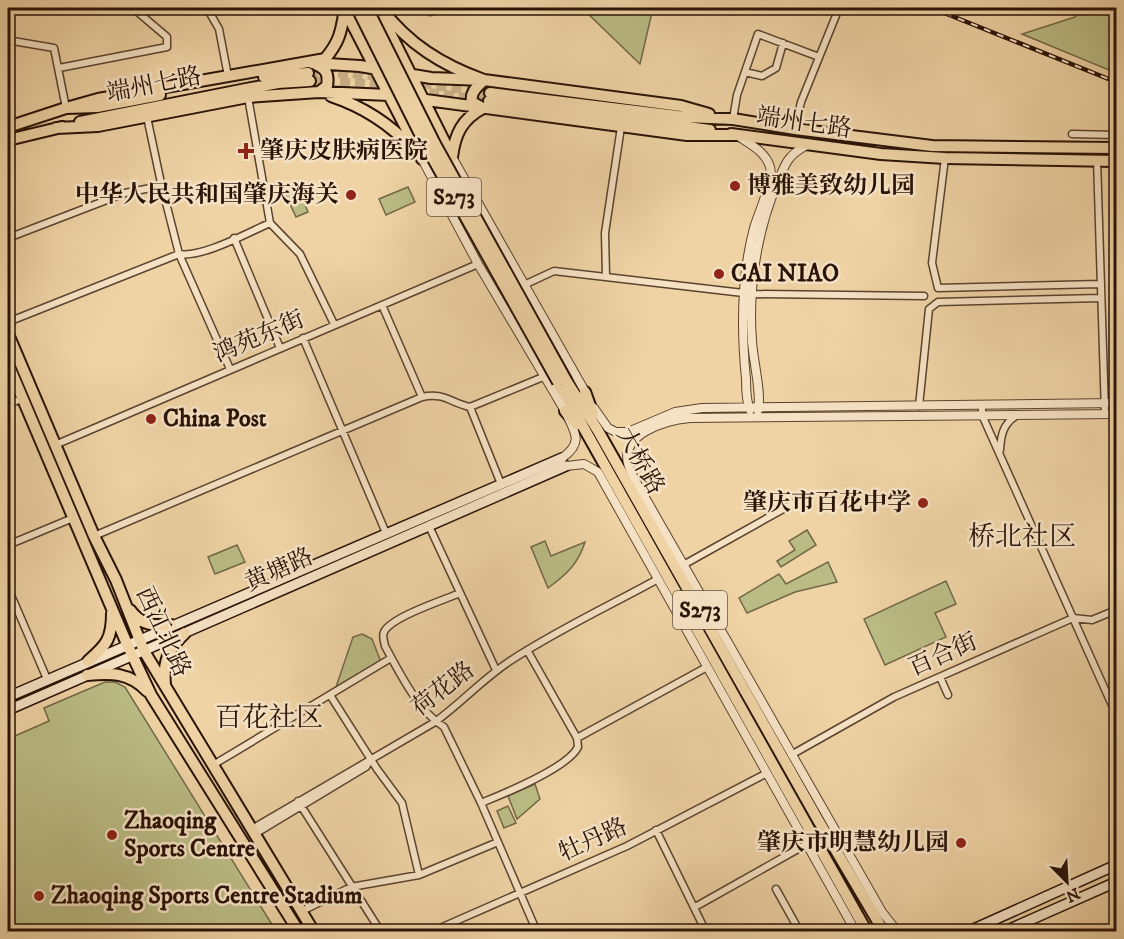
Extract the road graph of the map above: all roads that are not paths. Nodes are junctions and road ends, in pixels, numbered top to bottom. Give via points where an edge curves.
1 (133, 8) edge
2 (207, 8) edge
3 (344, 8) edge
4 (357, 8) edge
5 (365, 8) edge
6 (379, 8) edge
7 (839, 8) edge
8 (8, 38) edge
9 (783, 43) junction
10 (819, 57) junction
11 (59, 68) junction
12 (375, 69) junction
13 (310, 72) junction
14 (745, 72) junction
15 (409, 74) junction
16 (228, 76) junction
17 (484, 80) junction
18 (319, 92) junction
19 (389, 95) junction
20 (248, 97) junction
21 (423, 101) junction
22 (487, 101) junction
23 (66, 108) junction
24 (147, 117) junction
25 (728, 119) junction
26 (8, 127) edge
27 (621, 127) junction
28 (56, 128) junction
29 (795, 129) junction
30 (1072, 134) dead end
31 (736, 135) junction
32 (1116, 135) edge
33 (8, 140) edge
34 (807, 145) junction
35 (1097, 147) junction
36 (1116, 148) edge
37 (945, 158) junction
38 (422, 159) junction
39 (1096, 159) junction
40 (454, 161) junction
41 (1116, 161) edge
42 (430, 173) junction
43 (162, 186) junction
44 (270, 223) junction
45 (8, 238) edge
46 (234, 238) junction
47 (179, 254) junction
48 (478, 264) junction
49 (606, 276) junction
50 (1101, 284) junction
51 (524, 285) junction
52 (748, 294) junction
53 (924, 296) dead end
54 (1101, 298) junction
55 (382, 305) junction
56 (8, 322) edge
57 (334, 324) junction
58 (8, 334) edge
59 (303, 338) junction
60 (280, 348) junction
61 (8, 364) edge
62 (230, 369) junction
63 (543, 377) junction
64 (563, 382) junction
65 (585, 392) junction
66 (422, 397) junction
67 (22, 399) junction
68 (1104, 403) junction
69 (1116, 403) edge
70 (8, 404) edge
71 (982, 405) junction
72 (470, 406) junction
73 (919, 406) junction
74 (748, 408) junction
75 (759, 408) junction
76 (564, 411) junction
77 (1019, 414) junction
78 (1105, 414) junction
79 (1116, 414) edge
80 (982, 415) junction
81 (754, 417) junction
82 (343, 430) junction
83 (592, 432) junction
84 (55, 445) junction
85 (1000, 454) junction
86 (564, 462) junction
87 (622, 473) junction
88 (603, 481) junction
89 (501, 483) junction
90 (618, 491) junction
91 (803, 498) dead end
92 (651, 508) junction
93 (73, 518) junction
94 (429, 526) junction
95 (386, 533) junction
96 (94, 536) junction
97 (8, 544) edge
98 (685, 564) junction
99 (658, 579) junction
100 (116, 580) junction
101 (103, 585) junction
102 (8, 588) edge
103 (674, 591) junction
104 (460, 593) junction
105 (125, 604) junction
106 (112, 606) junction
107 (1116, 610) edge
108 (1073, 618) junction
109 (171, 625) junction
110 (685, 627) junction
111 (185, 633) junction
112 (139, 639) junction
113 (127, 644) junction
114 (527, 650) junction
115 (144, 651) junction
116 (132, 655) junction
117 (392, 658) junction
118 (88, 661) junction
119 (707, 666) junction
120 (496, 670) junction
121 (87, 675) junction
122 (940, 676) junction
123 (46, 679) junction
124 (165, 689) junction
125 (948, 694) dead end
126 (151, 695) junction
127 (330, 695) junction
128 (8, 697) edge
129 (177, 706) junction
130 (764, 706) junction
131 (8, 710) edge
132 (1116, 714) edge
133 (164, 716) junction
134 (435, 722) junction
135 (577, 738) junction
136 (778, 747) junction
137 (791, 755) junction
138 (371, 759) junction
139 (213, 765) junction
140 (767, 773) junction
141 (776, 789) junction
142 (481, 803) junction
143 (299, 804) junction
144 (818, 820) junction
145 (805, 821) junction
146 (656, 830) junction
147 (253, 831) junction
148 (498, 842) junction
149 (807, 844) junction
150 (850, 856) junction
151 (1116, 865) edge
152 (419, 875) junction
153 (1116, 882) edge
154 (351, 887) junction
155 (776, 889) dead end
156 (520, 892) junction
157 (861, 893) junction
158 (849, 901) junction
159 (695, 907) junction
160 (302, 911) junction
161 (858, 931) edge
162 (299, 932) edge
163 (314, 932) edge
164 (381, 932) edge
165 (431, 932) edge
166 (537, 932) edge
167 (706, 932) edge
168 (800, 932) edge
169 (884, 932) edge
170 (901, 932) edge
171 (967, 932) edge
172 (1003, 932) edge

1 - 11 street via 167,37 167,47
2 - 16 street via 219,29
3 - 5 main road
3 - 12 main road
3 - 13 main road via 337,45
4 - 64 main road, 大桥路 / S273, bridge via 427,148
5 - 64 main road, 大桥路 / S273, bridge
6 - 15 main road
6 - 17 main road via 427,53 455,70
7 - 10 street
8 - 11 street via 54,48
9 - 10 street
9 - 14 street via 776,68 762,76
9 - 14 street via 758,34
10 - 29 street
11 - 23 street
12 - 13 main road
12 - 15 main road
12 - 19 main road
13 - 16 main road
13 - 18 main road via 326,70 327,86
13 - 23 main road, 端州七路 via 97,107
13 - 28 main road, 端州七路 via 278,83
14 - 25 street
15 - 17 main road
15 - 21 main road
16 - 23 main road
17 - 22 main road via 471,96 472,102
17 - 25 main road via 681,106
18 - 19 main road
18 - 20 main road
18 - 38 main road via 374,114
19 - 21 main road
19 - 38 main road
20 - 24 main road
20 - 44 street
21 - 22 main road
21 - 40 main road
22 - 25 main road, 端州七路
22 - 27 main road
22 - 31 main road, 端州七路
22 - 40 main road via 467,118 456,135
23 - 26 main road, 端州七路
24 - 28 main road via 98,126
24 - 43 street
25 - 29 main road, 端州七路
27 - 31 main road via 687,135
27 - 49 street via 605,233
28 - 33 main road, 端州七路
29 - 35 main road, 端州七路 via 932,146
30 - 32 street
31 - 34 main road, 端州七路
31 - 52 street via 767,159 771,174 754,230
34 - 37 main road, 端州七路
34 - 52 street via 787,161 772,194
35 - 36 main road, 端州七路
35 - 39 street
37 - 39 main road, 端州七路
37 - 50 street via 932,263 938,288
38 - 42 street
39 - 41 main road, 端州七路
39 - 50 street
40 - 42 street via 440,161
40 - 51 street
42 - 48 street
43 - 45 street via 125,193
43 - 47 street
44 - 46 street
44 - 57 street via 300,254
46 - 47 street via 200,252
46 - 60 street
47 - 56 street
47 - 62 street
48 - 55 street, 鸿苑东街
48 - 63 street
49 - 51 street via 554,271
49 - 52 street
50 - 54 street
51 - 65 street
52 - 53 street
52 - 74 street via 742,340
52 - 75 street
54 - 68 street
54 - 73 street via 938,302 929,309
55 - 57 street, 鸿苑东街
55 - 66 street
57 - 59 street, 鸿苑东街
58 - 84 main road, 西江北路
59 - 60 street, 鸿苑东街
59 - 82 street
60 - 62 street, 鸿苑东街
61 - 67 main road, 西江北路
62 - 84 street, 鸿苑东街
63 - 72 street
63 - 76 street
64 - 83 main road, 大桥路 / S273
65 - 74 street via 599,418 616,432 628,432 675,412
65 - 83 main road
66 - 72 street via 446,397
66 - 82 street
67 - 70 street
67 - 93 main road, 西江北路
68 - 69 street
68 - 71 street
68 - 78 street
71 - 73 street
71 - 80 street
72 - 89 street
73 - 75 street
74 - 75 street
74 - 81 street
75 - 81 street
76 - 83 main road
76 - 86 street via 576,435 574,449
77 - 78 street
77 - 80 street
77 - 85 street via 1004,426
78 - 79 street
80 - 81 street
80 - 85 street
81 - 92 street via 677,419 638,435 628,448 628,465
82 - 95 street
82 - 96 street
83 - 87 main road, 大桥路 / S273
83 - 90 main road, 大桥路 / S273
84 - 96 main road, 西江北路
85 - 108 street
86 - 88 street via 584,464
86 - 89 main road, 黄塘路
86 - 94 main road, 黄塘路
87 - 92 street
87 - 136 main road, 大桥路 / S273
88 - 90 street
88 - 99 street
89 - 95 main road, 黄塘路
90 - 103 main road, 大桥路 / S273
91 - 98 street
92 - 98 street
93 - 97 street
93 - 101 main road, 西江北路
94 - 104 street
94 - 111 main road, 黄塘路
95 - 109 main road, 黄塘路
96 - 100 main road, 西江北路
98 - 130 street
99 - 110 street
99 - 114 street, 荷花路
100 - 101 main road
100 - 105 main road, 西江北路
101 - 106 main road, 西江北路
102 - 123 street
103 - 110 street
103 - 145 main road, 大桥路 / S273
104 - 117 street via 390,624 382,636
104 - 120 street
105 - 109 main road via 144,623
105 - 112 main road, 西江北路
106 - 113 main road, 西江北路
106 - 118 main road via 107,643
107 - 108 street, 百合街 via 1092,620
108 - 122 street, 百合街
108 - 132 street
109 - 112 main road, 黄塘路
110 - 119 street
111 - 115 main road, 黄塘路
111 - 124 main road via 166,657
112 - 113 main road, 黄塘路
112 - 115 main road, 西江北路
113 - 116 main road, 西江北路
113 - 118 main road, 黄塘路
114 - 120 street, 荷花路
114 - 135 street
115 - 116 main road, 黄塘路
115 - 124 main road, 西江北路
116 - 121 main road, 黄塘路
116 - 126 main road, 西江北路
117 - 127 street
117 - 134 street
118 - 123 main road, 黄塘路
119 - 135 street
119 - 140 street
120 - 134 street, 荷花路
121 - 126 main road via 125,676 140,683
121 - 131 main road, 黄塘路
122 - 125 street
122 - 137 street, 百合街
123 - 128 main road, 黄塘路
124 - 129 main road, 西江北路
126 - 133 main road, 西江北路
127 - 138 street
127 - 139 street
129 - 133 main road
129 - 139 main road, 西江北路
130 - 136 street
130 - 137 street
133 - 162 main road, 西江北路
134 - 138 street, 荷花路
134 - 142 street via 444,727
135 - 142 street via 577,751 540,777
136 - 144 main road, 大桥路 / S273
137 - 150 street
138 - 143 street, 荷花路
138 - 152 street via 402,803
139 - 147 main road, 西江北路
140 - 141 street
140 - 146 street, 牡丹路
141 - 145 street
141 - 149 street
142 - 148 street
143 - 147 street, 荷花路
143 - 154 street
144 - 150 street
144 - 157 main road, 大桥路 / S273
145 - 158 main road, 大桥路 / S273
146 - 156 street, 牡丹路
146 - 159 street
147 - 160 main road, 西江北路
148 - 152 street
148 - 156 street
149 - 159 street
149 - 161 street
150 - 170 street via 882,912
151 - 171 main road
152 - 154 street
153 - 172 main road
154 - 160 street
154 - 164 street
155 - 168 street
156 - 165 street, 牡丹路
156 - 166 street
157 - 158 main road
157 - 169 main road, 大桥路 / S273
158 - 161 main road, 大桥路 / S273 via 858,915
159 - 167 street
160 - 163 main road, 西江北路

